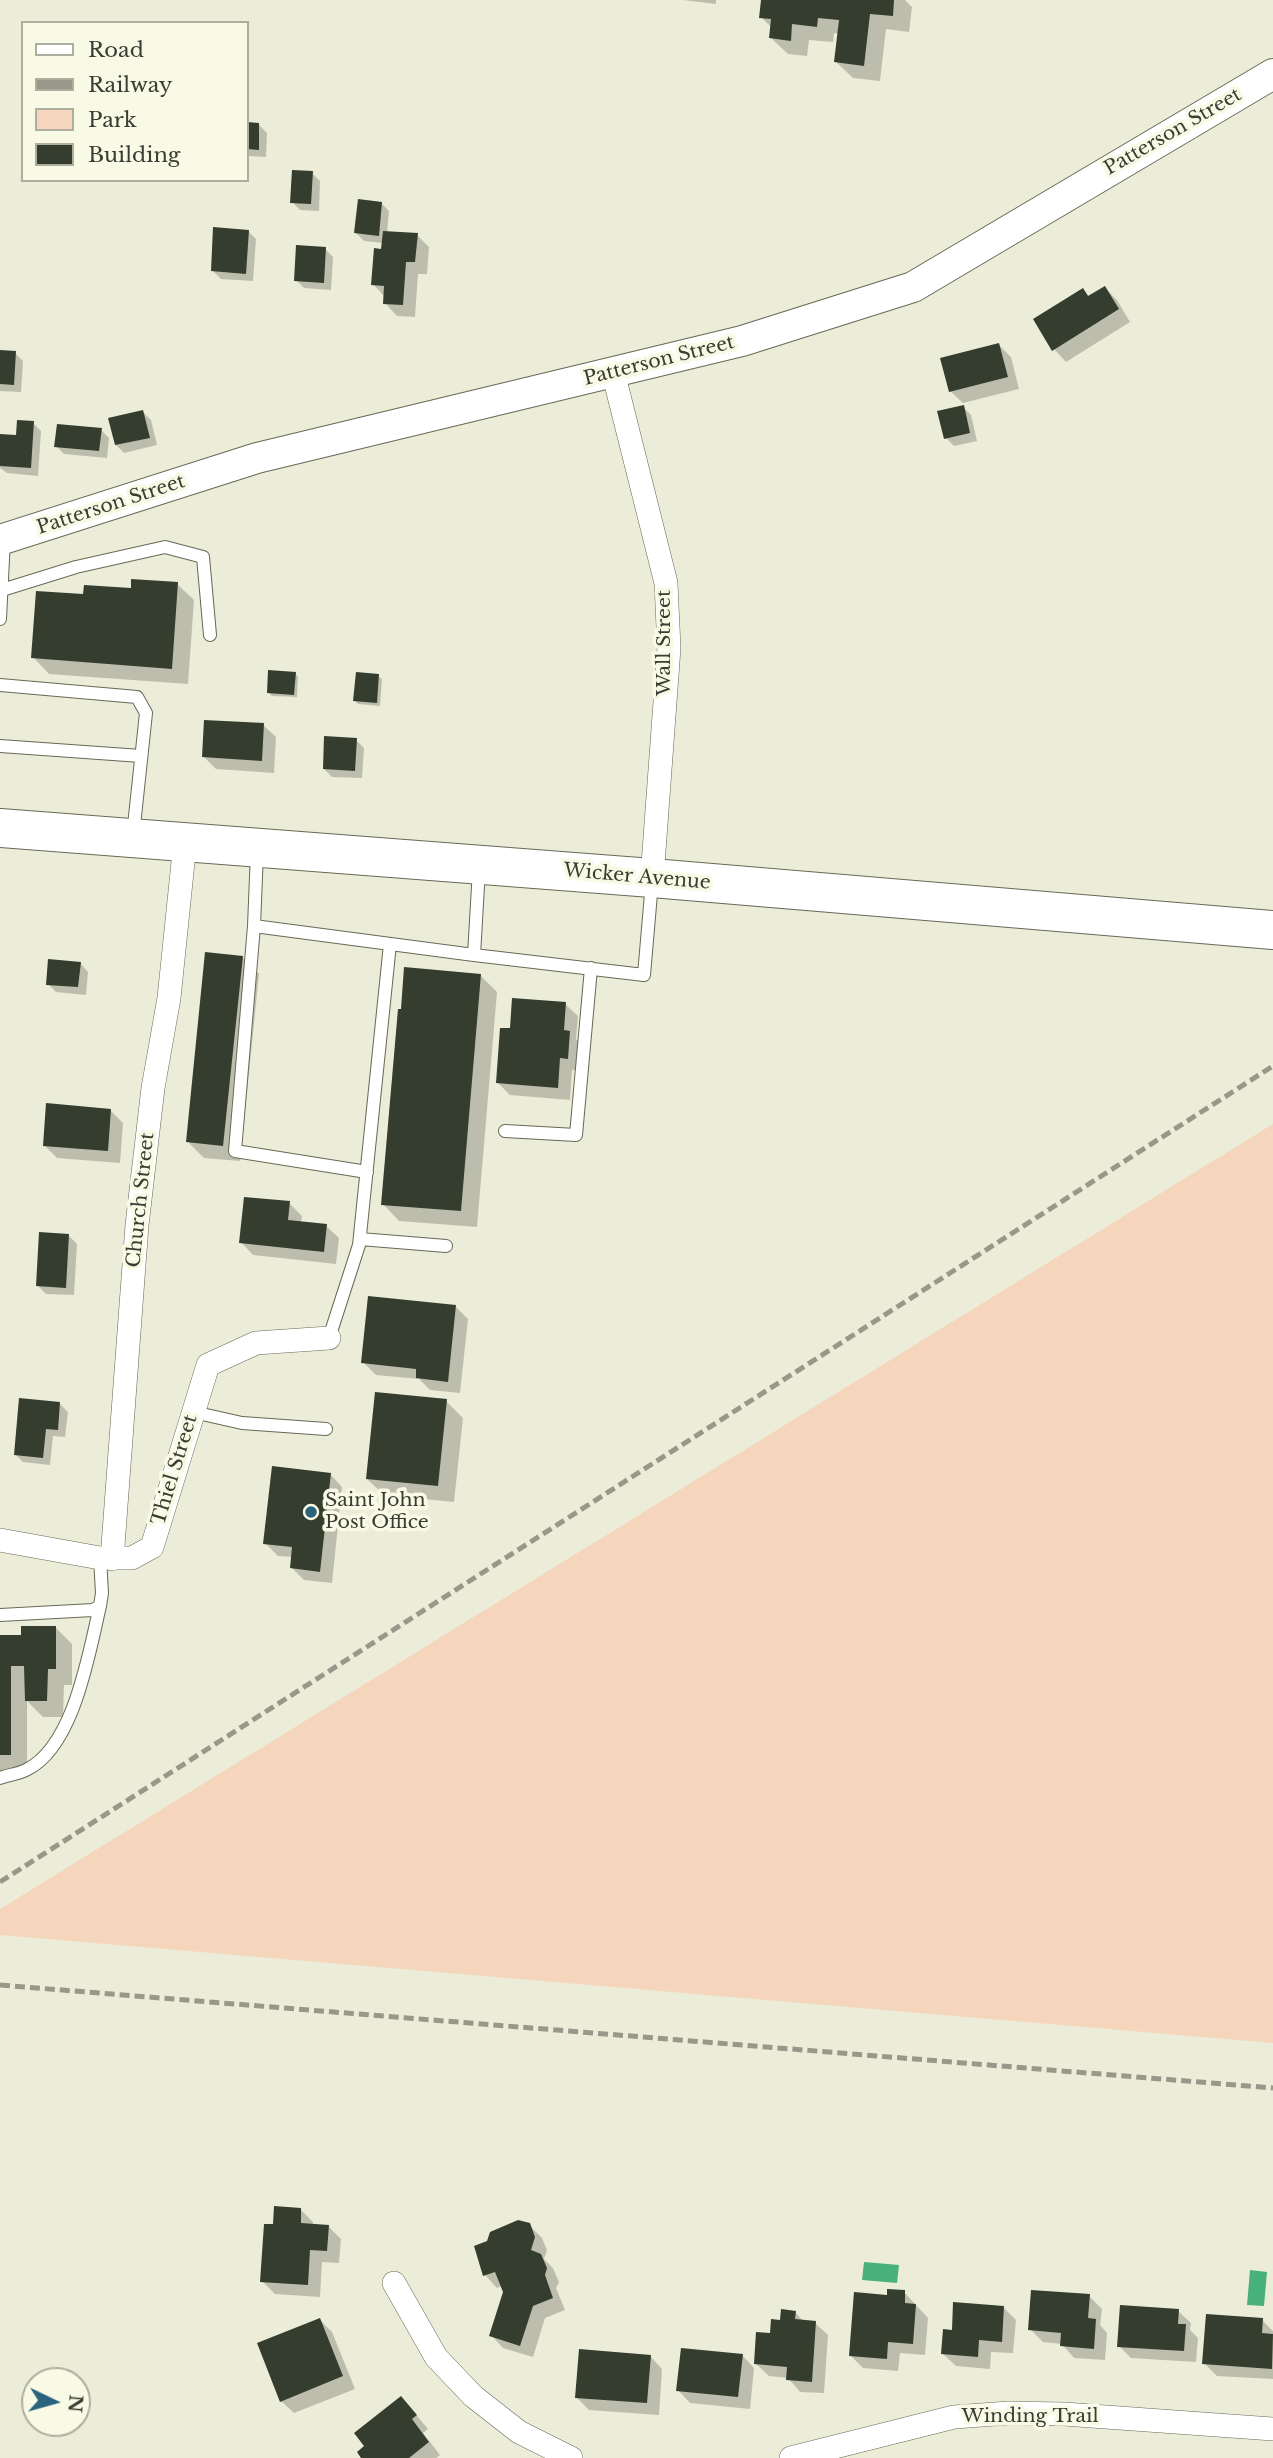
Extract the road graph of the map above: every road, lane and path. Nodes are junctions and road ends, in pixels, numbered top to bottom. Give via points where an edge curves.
1 (1273, 74) edge
2 (613, 372) junction
3 (2, 540) edge
4 (2, 590) junction
5 (0, 619) edge
6 (210, 635) dead end
7 (0, 685) edge
8 (0, 746) edge
9 (141, 756) junction
10 (0, 828) edge
11 (133, 839) junction
12 (185, 843) junction
13 (257, 848) junction
14 (479, 865) junction
15 (652, 878) junction
16 (254, 926) junction
17 (1273, 930) edge
18 (390, 944) junction
19 (474, 955) junction
20 (591, 968) junction
21 (505, 1131) dead end
22 (367, 1172) junction
23 (360, 1238) junction
24 (446, 1246) dead end
25 (329, 1338) joint
26 (193, 1412) junction
27 (326, 1429) dead end
28 (0, 1540) edge
29 (106, 1559) junction
30 (100, 1606) junction
31 (0, 1615) edge
32 (0, 1778) edge
33 (394, 2283) dead end
34 (1273, 2429) edge
35 (571, 2458) edge
36 (791, 2458) edge

1 - 2 street, Patterson Street via 913,287 742,341
2 - 3 street, Patterson Street via 257,458
2 - 15 street, Wall Street via 666,583 669,648
3 - 4 lane
4 - 5 lane
4 - 6 lane via 76,567 165,548 203,557
7 - 9 lane via 137,697 146,713
8 - 9 lane
9 - 11 lane
10 - 11 highway, Wicker Avenue
11 - 12 highway, Wicker Avenue
12 - 13 highway, Wicker Avenue
12 - 29 street, Church Street via 137,1225
13 - 14 highway, Wicker Avenue
13 - 16 lane
14 - 15 highway, Wicker Avenue
14 - 19 lane
15 - 17 highway, Wicker Avenue
15 - 20 lane via 644,975
16 - 18 lane
16 - 22 lane via 234,1151
18 - 19 lane
18 - 22 lane
19 - 20 lane
20 - 21 lane via 576,1135
22 - 23 lane
23 - 24 lane
23 - 25 lane
25 - 26 street, Thiel Street via 256,1343 208,1365
26 - 27 lane via 242,1423
26 - 29 street, Thiel Street via 152,1547 132,1558
28 - 29 street, Thiel Street
29 - 30 lane
30 - 31 lane via 86,1611
30 - 32 lane via 83,1678 63,1730 51,1750 27,1770
33 - 35 street via 436,2357 473,2396 519,2432
34 - 36 street, Winding Trail via 1009,2413 954,2417

